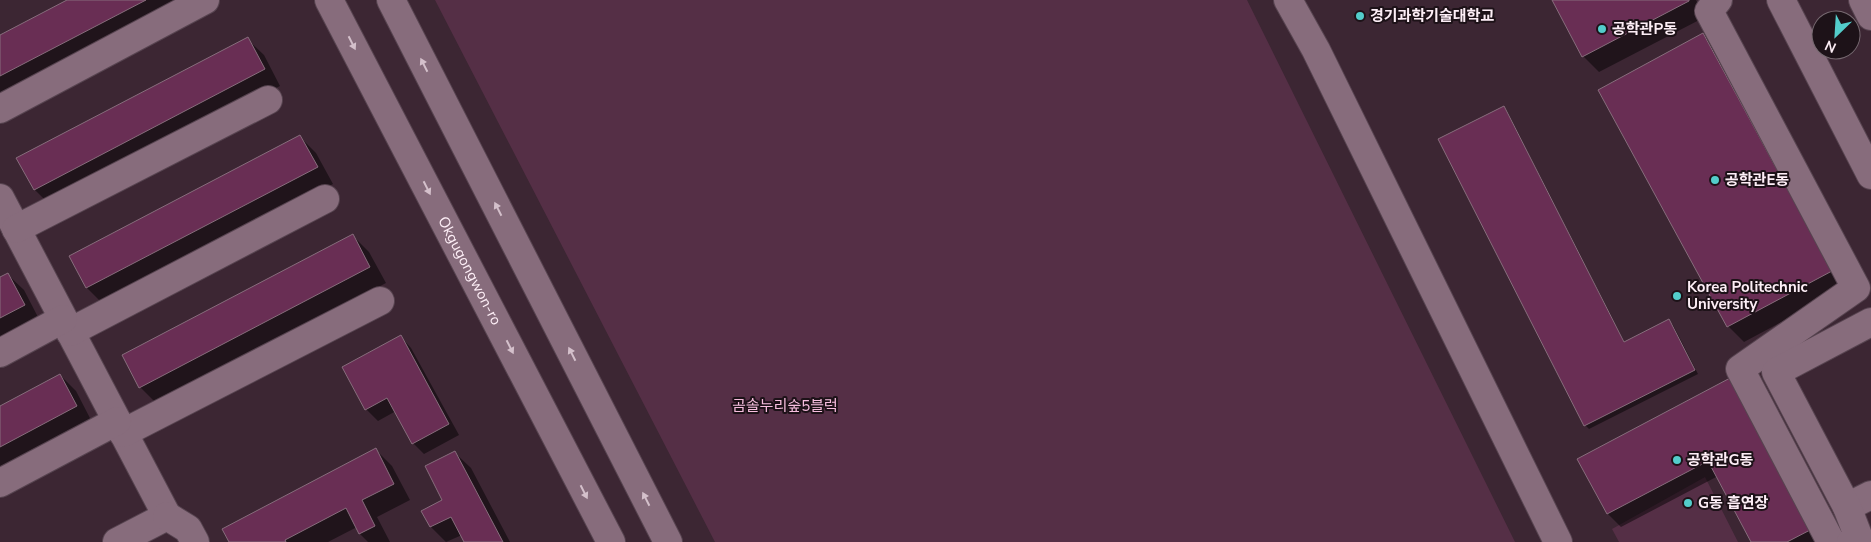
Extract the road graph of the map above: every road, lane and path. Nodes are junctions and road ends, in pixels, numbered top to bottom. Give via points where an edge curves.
1 (206, 0) edge
2 (329, 0) edge
3 (391, 0) edge
4 (1288, 0) edge
5 (1781, 0) edge
6 (1863, 0) edge
7 (1713, 6) edge
8 (1871, 16) edge
9 (268, 100) dead end
10 (0, 109) edge
11 (1871, 175) edge
12 (0, 198) edge
13 (325, 199) dead end
14 (12, 239) edge
15 (1864, 284) edge
16 (380, 301) dead end
17 (1871, 321) edge
18 (66, 325) junction
19 (0, 353) edge
20 (120, 427) junction
21 (0, 483) edge
22 (1871, 495) edge
23 (1847, 507) junction
24 (167, 516) junction
25 (1858, 541) edge
26 (117, 542) edge
27 (195, 542) edge
28 (611, 542) edge
29 (668, 542) edge
30 (1558, 542) edge
31 (1832, 542) edge

1 - 10 street
2 -> 28 street, Okgugongwon-ro
29 -> 3 street
4 - 30 street via 1316,50
5 - 11 street
6 - 8 street
7 - 15 street
9 - 14 street
12 - 14 street
13 - 18 street
14 - 18 street
15 - 17 street
15 - 31 street via 1740,368
16 - 20 street
17 - 23 street via 1776,372
18 - 19 street
18 - 20 street
20 - 21 street
20 - 24 street
22 - 23 street
23 - 25 street
24 - 26 street
24 - 27 street via 188,529

